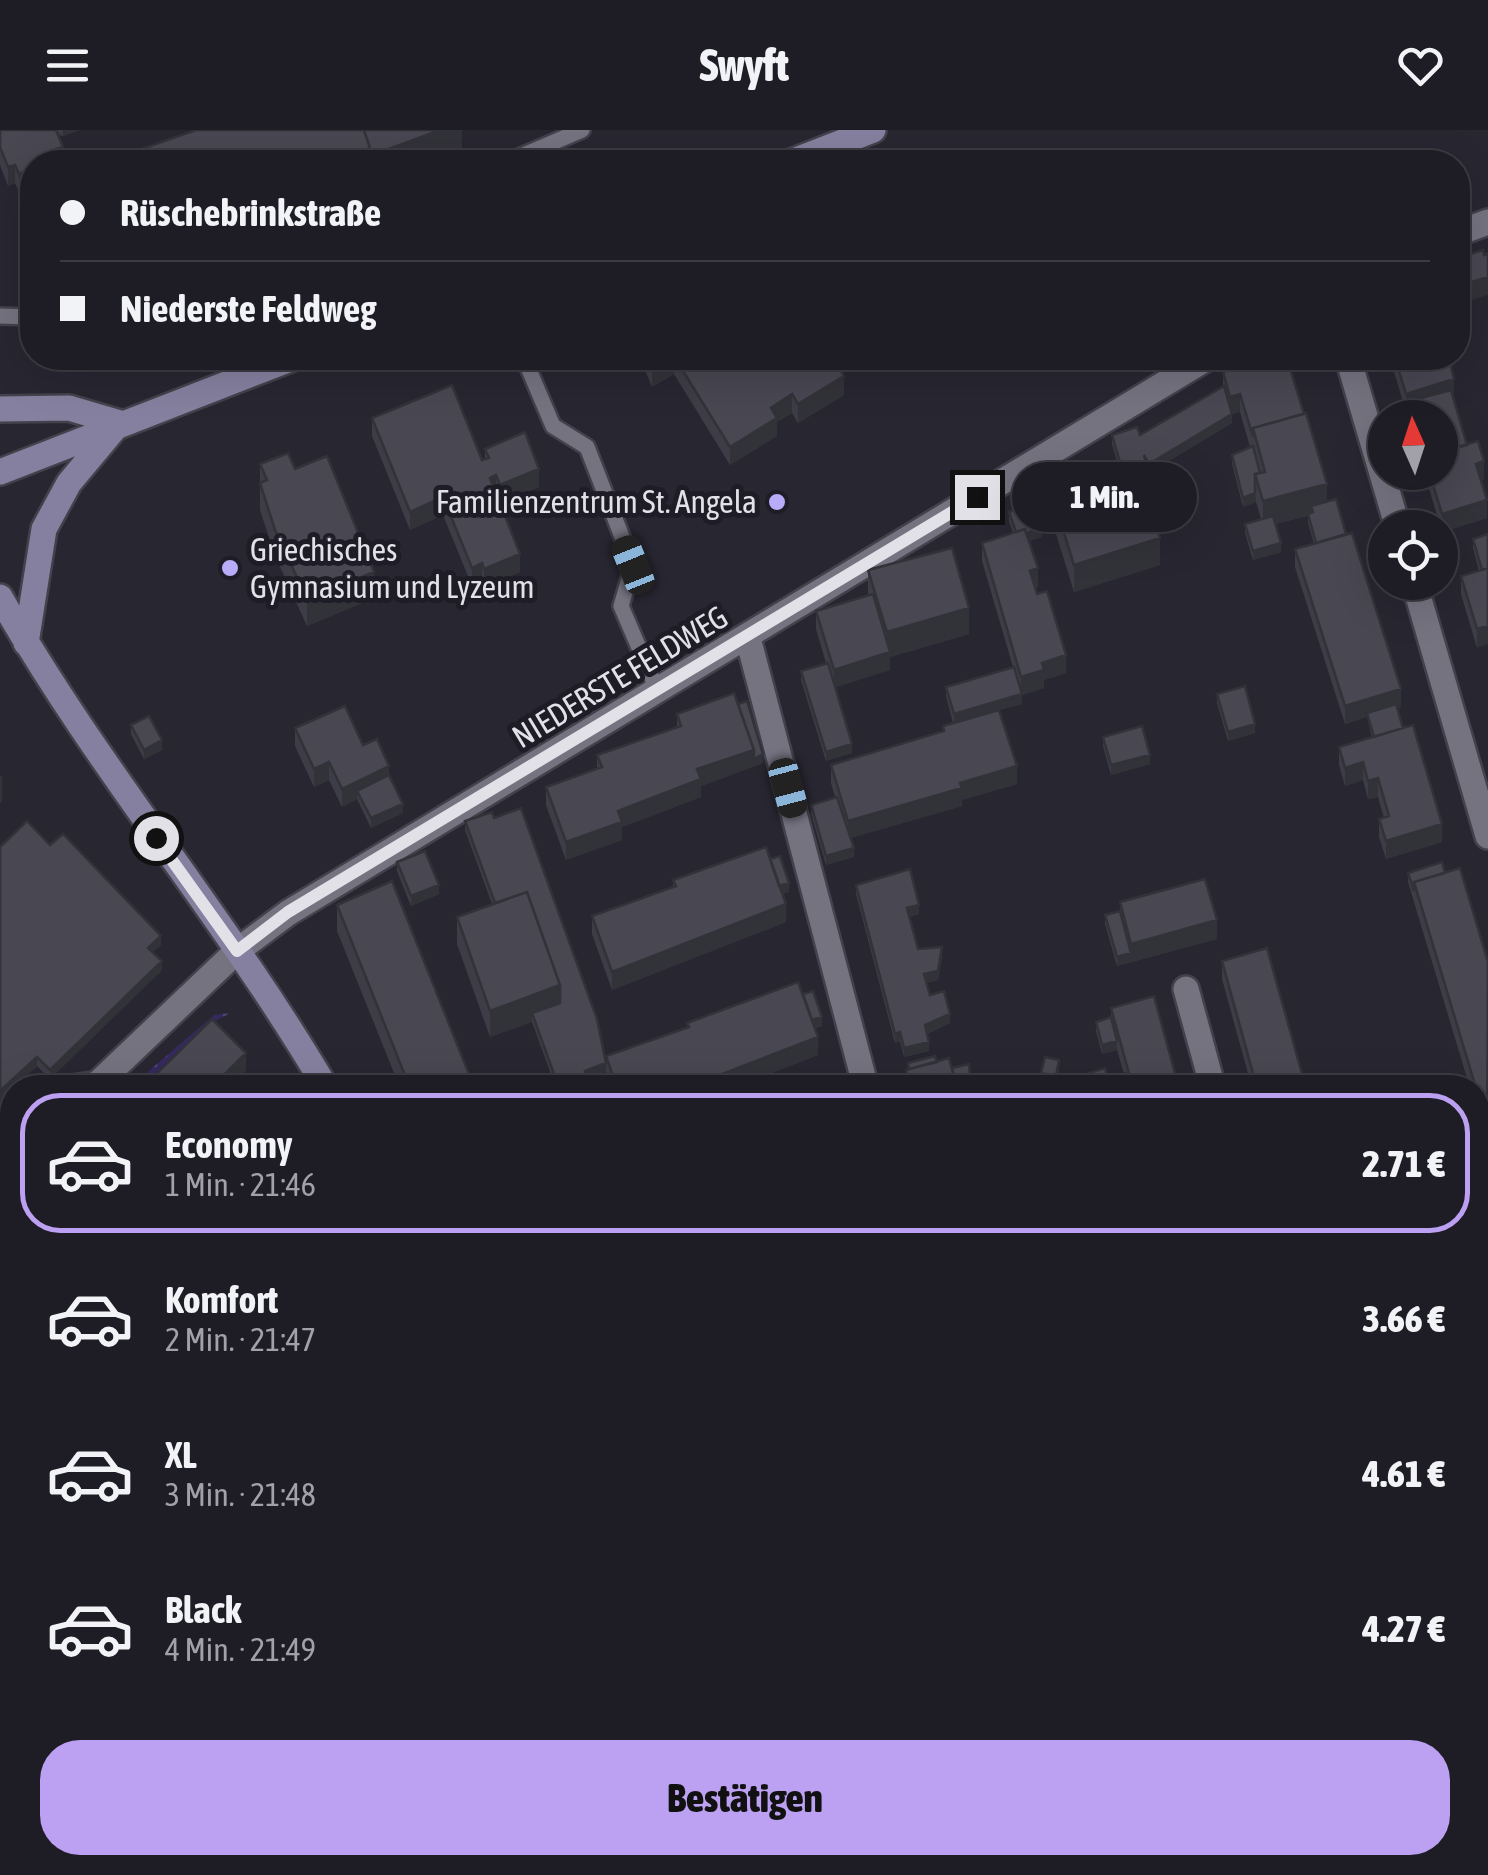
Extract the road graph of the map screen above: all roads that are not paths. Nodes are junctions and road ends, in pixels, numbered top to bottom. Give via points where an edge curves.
1 (582, 130) edge
2 (874, 130) edge
3 (535, 150) edge
4 (822, 150) edge
5 (261, 370) edge
6 (529, 370) edge
7 (1187, 370) edge
8 (1352, 370) edge
9 (0, 409) edge
10 (120, 423) junction
11 (0, 472) edge
12 (1393, 510) edge
13 (0, 597) edge
14 (1419, 600) edge
15 (0, 628) edge
16 (748, 638) junction
17 (26, 643) junction
18 (658, 692) junction
19 (1488, 836) edge
20 (237, 951) junction
21 (1186, 989) dead end
22 (106, 1075) edge
23 (318, 1075) edge
24 (863, 1075) edge
25 (1209, 1075) edge

1 - 3 lane
2 - 4 main road
5 - 10 main road
6 - 18 lane via 553,426 586,447 633,565 621,606
7 - 16 street, NIEDERSTE FELDWEG
8 - 12 street
9 - 10 main road via 69,408
10 - 11 main road
10 - 17 main road via 69,482 44,529
13 - 17 main road
14 - 19 street
15 - 17 main road
16 - 18 street, NIEDERSTE FELDWEG
16 - 24 street
17 - 20 main road via 115,782
18 - 20 street, NIEDERSTE FELDWEG via 288,912
20 - 22 street, NIEDERSTE FELDWEG
20 - 23 main road
21 - 25 street

